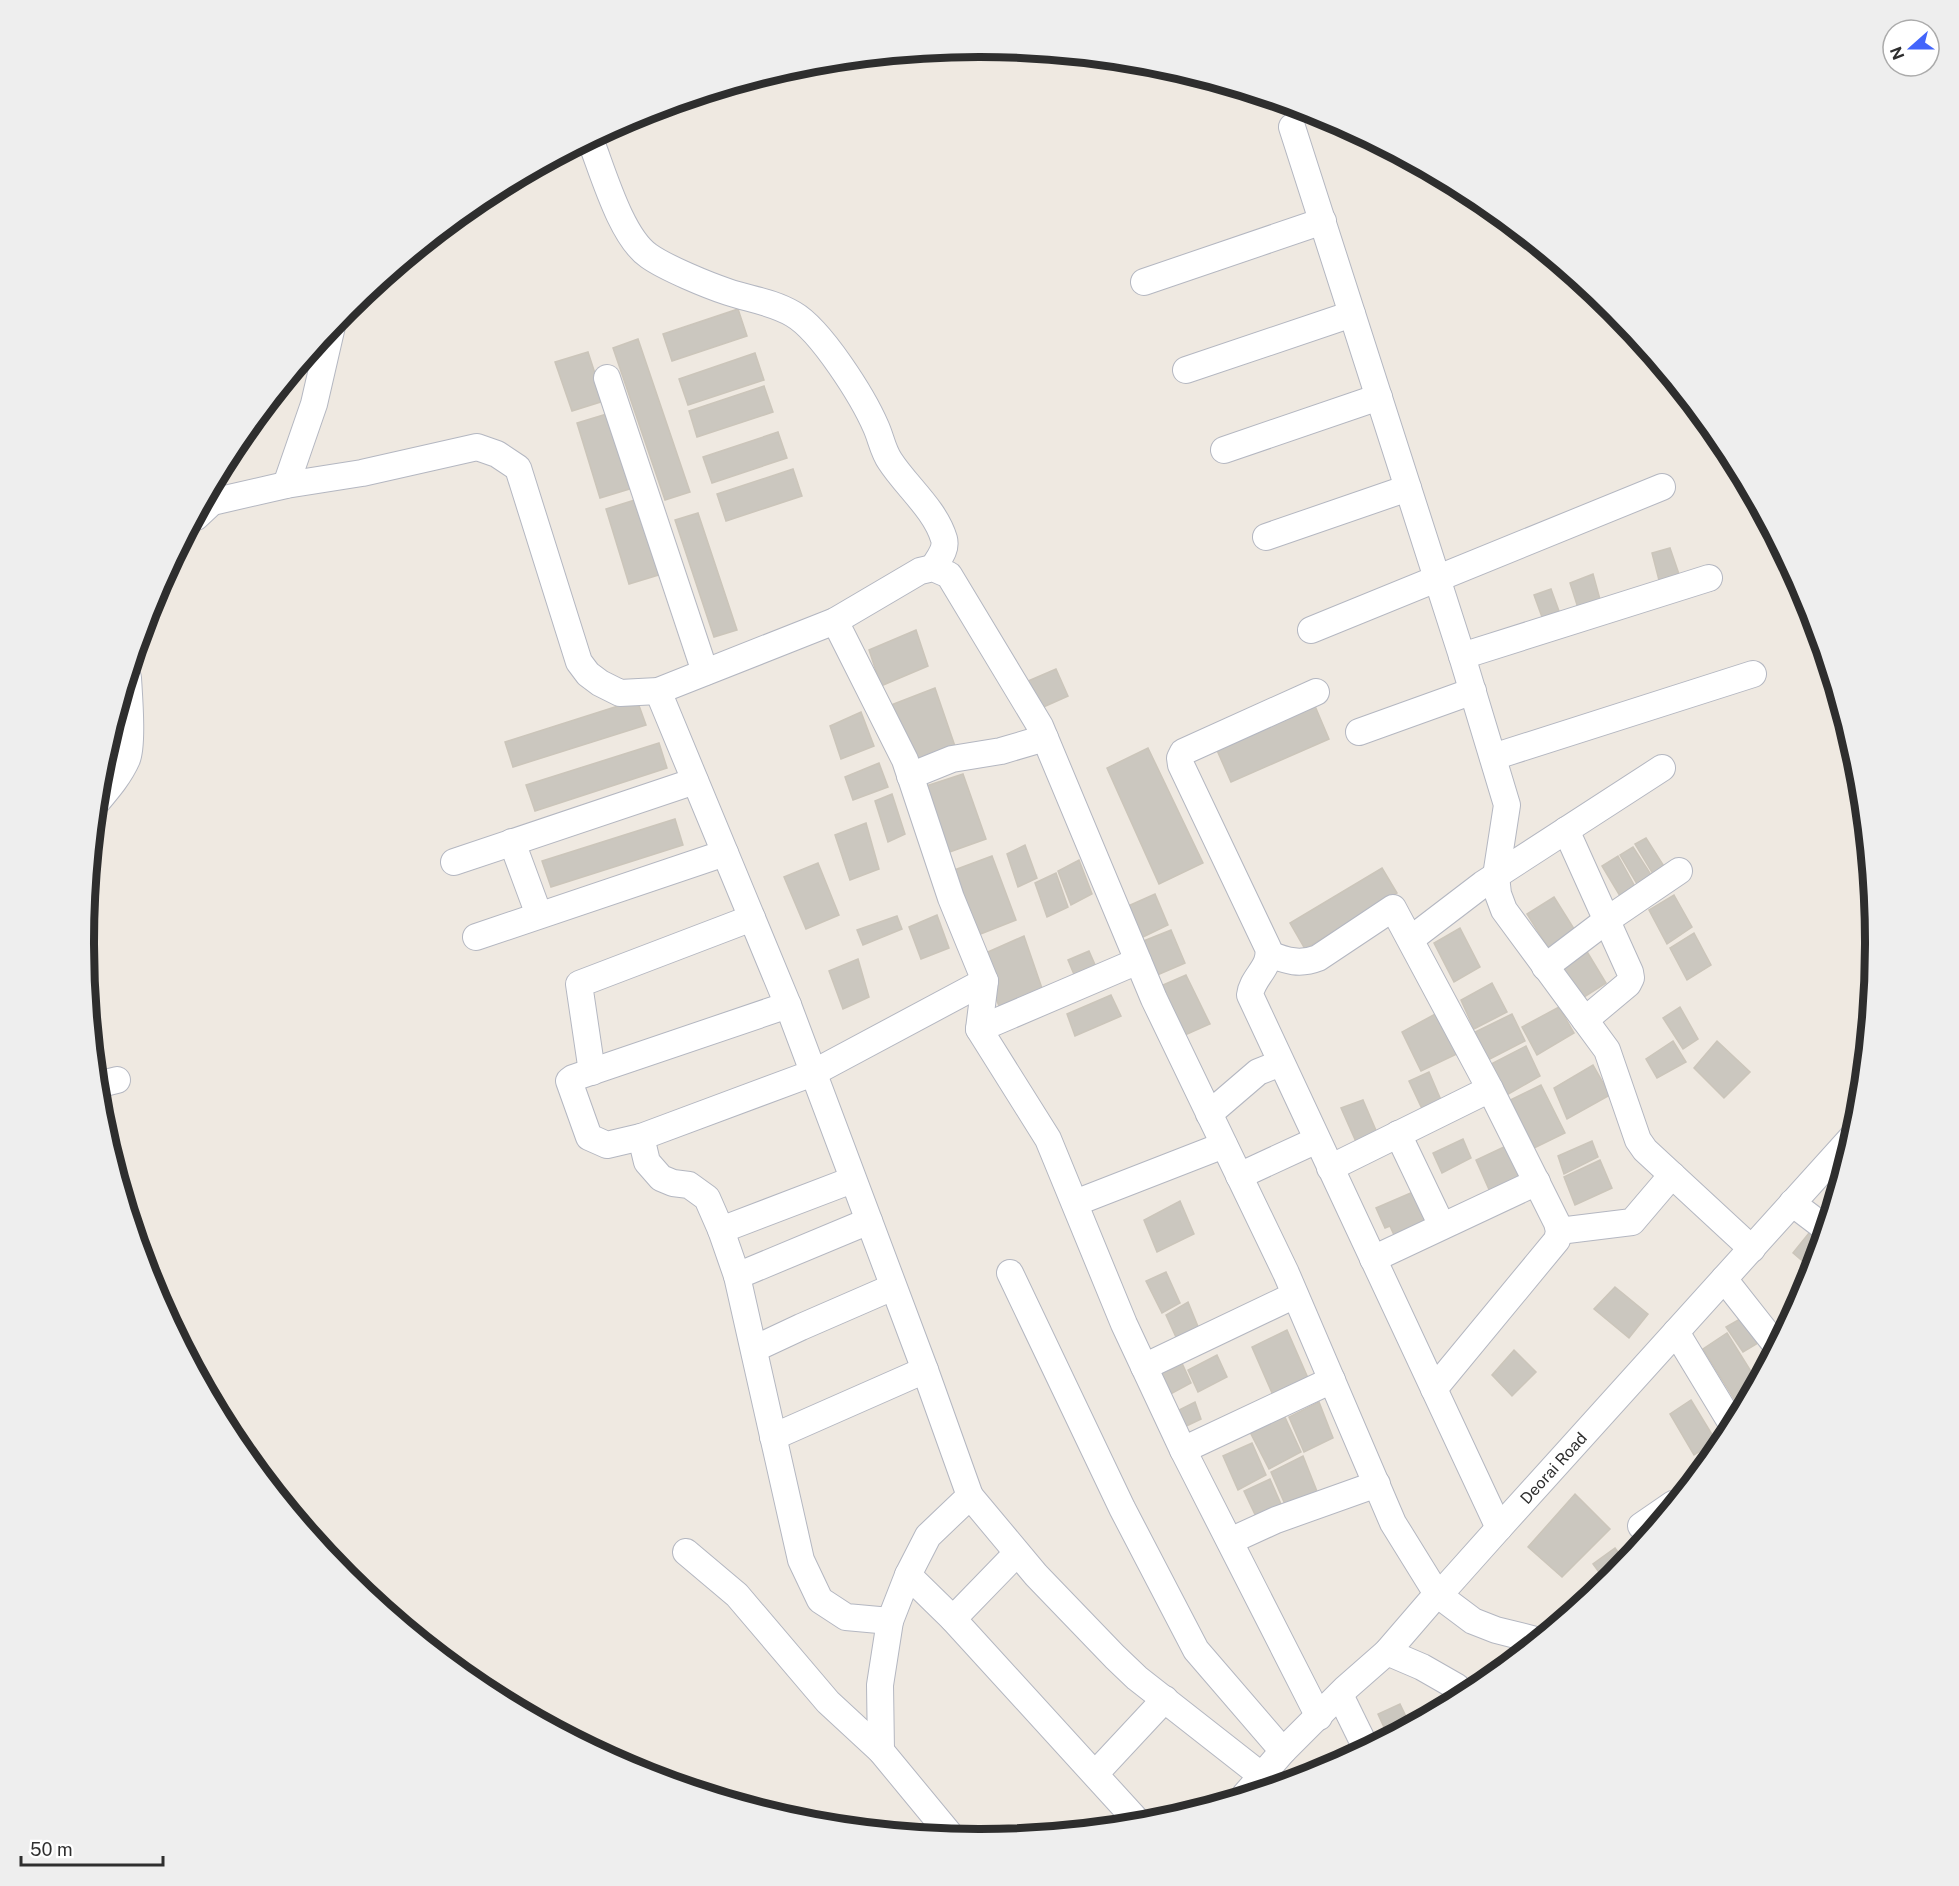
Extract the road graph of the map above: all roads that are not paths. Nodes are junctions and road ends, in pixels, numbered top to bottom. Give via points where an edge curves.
1 (1292, 127) dead end
2 (593, 146) edge
3 (1323, 221) junction
4 (1143, 282) dead end
5 (1352, 314) junction
6 (328, 343) edge
7 (1186, 370) dead end
8 (607, 378) dead end
9 (1379, 397) junction
10 (1224, 450) dead end
11 (286, 485) junction
12 (1662, 487) dead end
13 (1408, 488) junction
14 (212, 501) edge
15 (1266, 537) dead end
16 (933, 568) junction
17 (1709, 578) dead end
18 (1437, 579) junction
19 (835, 621) junction
20 (1311, 630) dead end
21 (1462, 656) junction
22 (705, 672) junction
23 (1753, 674) dead end
24 (658, 691) junction
25 (1473, 691) junction
26 (1317, 692) dead end
27 (129, 699) edge
28 (1359, 732) dead end
29 (1045, 738) junction
30 (1493, 757) junction
31 (1662, 768) dead end
32 (910, 776) junction
33 (695, 781) junction
34 (108, 790) edge
35 (1566, 830) junction
36 (512, 842) junction
37 (725, 853) junction
38 (454, 862) dead end
39 (1679, 871) dead end
40 (1496, 876) junction
41 (538, 915) junction
42 (752, 918) junction
43 (1607, 920) junction
44 (476, 937) dead end
45 (1411, 939) junction
46 (1269, 954) junction
47 (1138, 962) junction
48 (1545, 967) junction
49 (985, 981) junction
50 (788, 1005) junction
51 (1585, 1020) junction
52 (979, 1029) junction
53 (1281, 1063) junction
54 (592, 1072) junction
55 (813, 1073) junction
56 (1490, 1089) junction
57 (1209, 1114) junction
58 (1398, 1134) junction
59 (641, 1137) junction
60 (1317, 1140) junction
61 (1224, 1145) junction
62 (1840, 1150) edge
63 (1330, 1168) junction
64 (1672, 1175) junction
65 (1239, 1176) junction
66 (852, 1180) junction
67 (1537, 1182) junction
68 (1074, 1203) junction
69 (1792, 1203) junction
70 (869, 1221) junction
71 (1819, 1224) edge
72 (1442, 1226) junction
73 (721, 1230) junction
74 (1559, 1231) junction
75 (1752, 1249) junction
76 (1373, 1259) junction
77 (1010, 1273) dead end
78 (737, 1276) junction
79 (1724, 1279) junction
80 (893, 1287) junction
81 (1295, 1295) junction
82 (1676, 1332) junction
83 (1772, 1339) edge
84 (754, 1349) junction
85 (1144, 1367) junction
86 (925, 1370) junction
87 (1332, 1380) junction
88 (1434, 1389) junction
89 (1727, 1417) edge
90 (773, 1437) junction
91 (1183, 1449) junction
92 (1377, 1484) junction
93 (970, 1496) junction
94 (1654, 1517) edge
95 (1641, 1526) dead end
96 (1499, 1528) junction
97 (1230, 1541) junction
98 (686, 1552) dead end
99 (1017, 1553) junction
100 (908, 1575) junction
101 (1437, 1594) junction
102 (953, 1619) junction
103 (890, 1621) junction
104 (1529, 1638) edge
105 (1387, 1652) junction
106 (1458, 1689) edge
107 (1340, 1695) junction
108 (1165, 1699) junction
109 (1319, 1717) junction
110 (1363, 1742) edge
111 (881, 1751) junction
112 (1283, 1751) junction
113 (1095, 1774) junction
114 (1254, 1785) edge
115 (1132, 1815) edge
116 (944, 1828) edge

1 - 3 street
2 - 16 street via 630,239 649,256 708,284 794,314 836,360 864,402 888,459 931,515 944,540 944,550
3 - 4 street
3 - 5 street
5 - 7 street
5 - 9 street
6 - 11 street via 314,404
8 - 22 street
9 - 10 street
9 - 13 street
11 - 14 street
11 - 24 street via 362,473 477,447 497,454 518,468 579,662 588,674 620,693
12 - 18 street
13 - 15 street
13 - 18 street
16 - 19 street via 920,571
16 - 29 street via 949,574
17 - 21 street
18 - 20 street
18 - 21 street
19 - 22 street
19 - 32 street
21 - 25 street
22 - 24 street
23 - 30 street
24 - 33 street
25 - 28 street
25 - 30 street
26 - 46 street via 1183,752 1180,758
27 - 34 street via 128,757
29 - 32 street via 952,759
29 - 47 street
30 - 40 street via 1507,805
31 - 35 street
32 - 49 street via 951,898
33 - 36 street
33 - 37 street
35 - 40 street
35 - 43 street
36 - 38 street
36 - 41 street
37 - 41 street
37 - 42 street
39 - 43 street
40 - 45 street
40 - 48 street via 1504,910
41 - 44 street
42 - 50 street
42 - 54 street via 579,984
43 - 48 street
43 - 51 street via 1631,978
45 - 46 street via 1393,908 1308,962 1288,961
45 - 56 street
46 - 53 street via 1250,995
47 - 52 street
47 - 57 street
48 - 51 street
49 - 52 street
49 - 55 street
50 - 54 street
50 - 55 street
51 - 64 street via 1611,1060 1638,1140
52 - 68 street via 1048,1139
53 - 57 street via 1258,1072
53 - 60 street
54 - 59 street via 568,1082 590,1137 607,1145
55 - 59 street
55 - 66 street
56 - 58 street
56 - 67 street
57 - 61 street
58 - 63 street
58 - 72 street
59 - 73 street via 646,1162 661,1178 689,1185 707,1198
60 - 63 street
60 - 65 street
61 - 65 street
61 - 68 street
62 - 69 street, Deorai Road
63 - 76 street
64 - 74 street via 1632,1222
64 - 75 street
65 - 81 street
66 - 70 street
66 - 73 street
67 - 72 street
67 - 74 street
68 - 85 street
69 - 71 street
69 - 75 street, Deorai Road
70 - 78 street
70 - 80 street
72 - 76 street
73 - 78 street
74 - 88 street via 1557,1240
75 - 79 street, Deorai Road
76 - 88 street
77 - 112 street via 1122,1508 1196,1650
78 - 84 street
79 - 82 street, Deorai Road
79 - 83 street
80 - 84 street
80 - 86 street
81 - 85 street
81 - 87 street
82 - 89 street
82 - 96 street, Deorai Road
84 - 90 street
85 - 91 street
86 - 90 street
86 - 93 street
87 - 91 street
87 - 92 street
88 - 96 street
90 - 103 street via 801,1560 820,1600 846,1617
91 - 97 street
92 - 97 street
92 - 101 street via 1393,1523
93 - 99 street
93 - 100 street via 928,1536
94 - 95 street
96 - 101 street, Deorai Road
97 - 109 street
98 - 111 street via 737,1596 828,1702
99 - 102 street
99 - 108 street via 1115,1657
100 - 102 street
100 - 103 street
101 - 104 street via 1473,1621
101 - 105 street, Deorai Road
102 - 113 street
103 - 111 street via 880,1685
105 - 106 street
105 - 107 street, Deorai Road
107 - 109 street, Deorai Road
107 - 110 street
108 - 113 street
108 - 114 street
109 - 112 street, Deorai Road
111 - 116 street
112 - 114 street, Deorai Road
113 - 115 street

